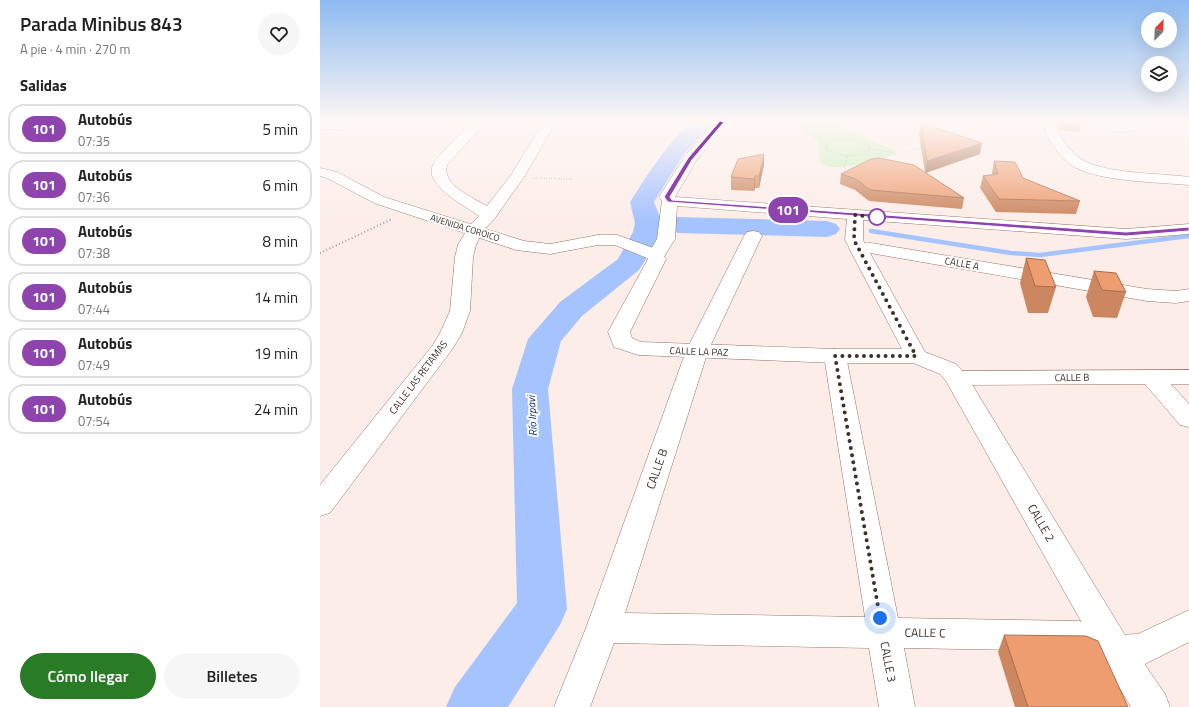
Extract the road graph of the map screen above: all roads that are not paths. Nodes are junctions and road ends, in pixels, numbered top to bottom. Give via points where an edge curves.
1 (449, 155) edge
2 (530, 155) edge
3 (693, 155) edge
4 (1070, 155) edge
5 (320, 172) edge
6 (1189, 181) edge
7 (670, 201) junction
8 (855, 215) junction
9 (482, 223) junction
10 (1189, 229) edge
11 (753, 236) dead end
12 (858, 248) junction
13 (653, 254) junction
14 (1189, 295) edge
15 (697, 351) junction
16 (835, 356) junction
17 (916, 356) junction
18 (1151, 377) junction
19 (1189, 377) edge
20 (956, 378) junction
21 (1189, 419) edge
22 (320, 505) edge
23 (1189, 625) edge
24 (603, 628) junction
25 (882, 633) junction
26 (1116, 651) junction
27 (572, 707) edge
28 (897, 707) edge
29 (1152, 707) edge

1 - 9 street via 437,171 440,179 451,187
2 - 9 street, CALLE LAS RETAMAS
3 - 7 street via 667,197
4 - 6 street via 1081,165
5 - 9 street, AVENIDA COROICO via 332,175 379,200 411,211
7 - 8 street
7 - 13 street via 666,239
8 - 10 street via 1126,234
8 - 12 street via 854,240
9 - 13 street, AVENIDA COROICO via 522,246 540,249 560,248 598,240 617,240
9 - 22 street, CALLE LAS RETAMAS via 464,257 460,311 451,333
11 - 15 street, CALLE B
12 - 14 street, CALLE A via 871,248 1147,295 1176,298
12 - 17 street
13 - 15 street, CALLE LA PAZ via 657,259 619,332 622,342 638,348
15 - 16 street, CALLE LA PAZ
15 - 24 street, CALLE B
16 - 17 street, CALLE LA PAZ
16 - 25 street, CALLE 3
17 - 20 street, CALLE 2 via 948,369
18 - 19 street, CALLE B
18 - 20 street, CALLE B
18 - 21 street
20 - 26 street, CALLE 2
23 - 26 street, CALLE C via 1141,650
24 - 25 street, CALLE C
24 - 27 street, CALLE B
25 - 26 street, CALLE C via 1079,636
25 - 28 street, CALLE 3
26 - 29 street, CALLE 2

